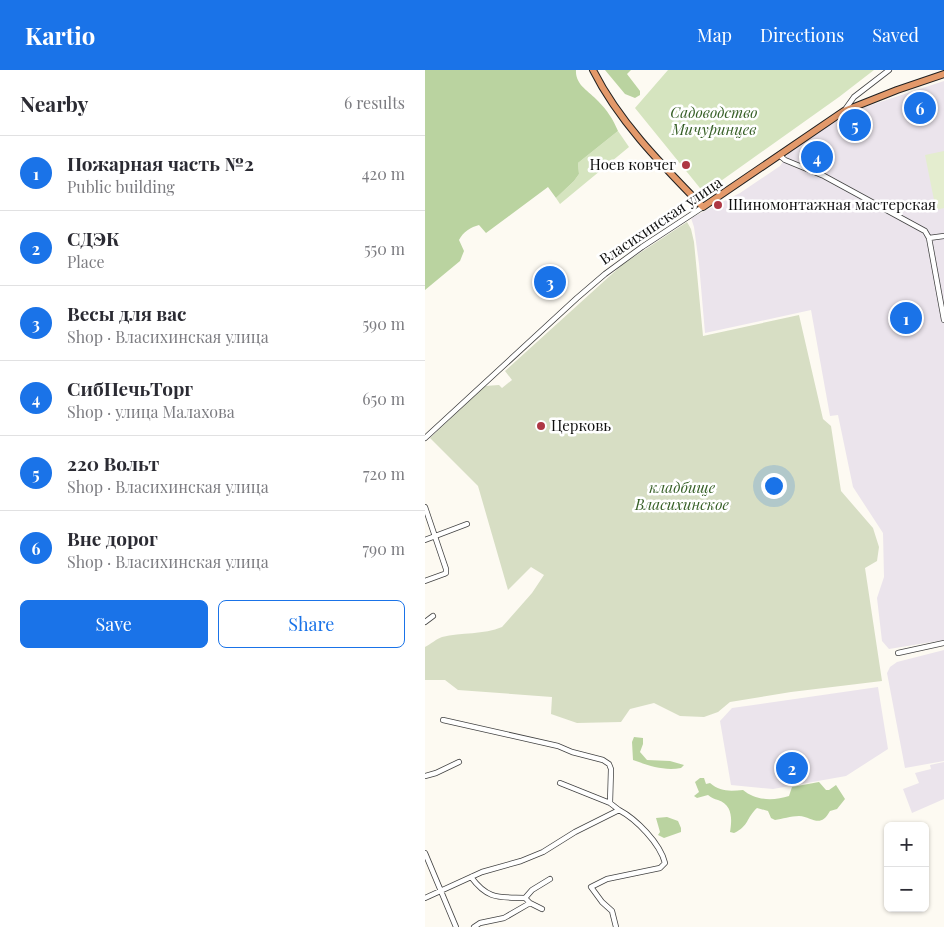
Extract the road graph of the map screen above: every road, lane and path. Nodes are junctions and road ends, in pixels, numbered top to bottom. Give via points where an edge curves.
1 (593, 70) edge
2 (889, 70) edge
3 (944, 74) edge
4 (843, 112) junction
5 (779, 155) junction
6 (703, 207) junction
7 (944, 236) edge
8 (929, 238) junction
9 (944, 320) edge
10 (425, 438) edge
11 (425, 507) edge
12 (467, 524) dead end
13 (435, 536) junction
14 (425, 540) edge
15 (425, 581) edge
16 (433, 616) dead end
17 (425, 622) edge
18 (944, 643) edge
19 (898, 653) dead end
20 (443, 720) dead end
21 (459, 762) dead end
22 (425, 776) edge
23 (560, 783) dead end
24 (610, 802) junction
25 (619, 810) junction
26 (425, 852) edge
27 (427, 863) edge
28 (471, 877) junction
29 (551, 879) dead end
30 (442, 891) junction
31 (425, 898) edge
32 (525, 898) junction
33 (530, 903) junction
34 (542, 909) dead end
35 (456, 927) edge
36 (474, 927) edge
37 (616, 927) edge

1 - 6 highway via 625,122
2 - 4 street via 854,97
3 - 4 highway, Власихинская улица
4 - 5 highway, Власихинская улица
5 - 6 highway, Власихинская улица
5 - 8 street via 925,231
6 - 10 street, Власихинская улица via 605,274
7 - 8 street
8 - 9 street
11 - 13 street
12 - 13 street
13 - 14 street
13 - 15 street via 446,573
16 - 17 street
18 - 19 street
20 - 24 street via 541,741 603,760 611,769
21 - 22 street
23 - 24 street
24 - 25 street
25 - 28 street via 543,852
25 - 37 street via 639,824 665,863 660,868 607,879 591,887 611,911
26 - 27 street
27 - 30 street
28 - 30 street
28 - 32 street via 482,892 498,897
29 - 32 street
30 - 31 street
30 - 35 street
32 - 33 street
33 - 34 street
33 - 36 street via 504,918

